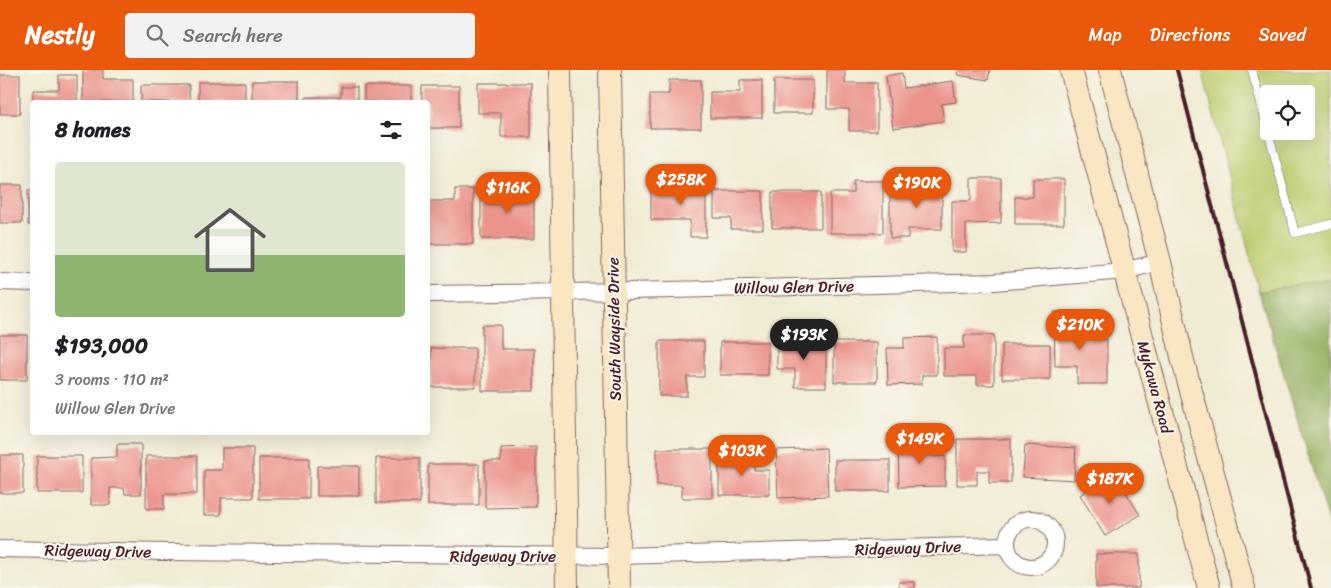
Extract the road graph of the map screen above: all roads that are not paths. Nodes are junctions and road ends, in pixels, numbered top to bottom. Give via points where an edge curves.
1 (560, 70) edge
2 (610, 70) edge
3 (1071, 70) edge
4 (1110, 70) edge
5 (1252, 70) edge
6 (1331, 224) edge
7 (1160, 262) junction
8 (1124, 271) junction
9 (0, 282) edge
10 (30, 283) edge
11 (613, 292) junction
12 (562, 293) junction
13 (430, 294) edge
14 (1006, 545) dead end
15 (0, 549) edge
16 (567, 556) junction
17 (618, 556) junction
18 (567, 588) edge
19 (619, 588) edge
20 (1209, 588) edge
21 (1244, 588) edge

1 - 12 main road
2 - 11 main road, South Wayside Drive
3 - 8 main road, Mykawa Road
4 - 7 main road, Mykawa Road
5 - 6 lane via 1295,233
7 - 8 street, Willow Glen Drive
7 - 21 main road, Mykawa Road
8 - 11 street, Willow Glen Drive via 994,282
8 - 20 main road, Mykawa Road
9 - 10 street
11 - 12 street, Willow Glen Drive
11 - 17 main road, South Wayside Drive
12 - 13 street, Willow Glen Drive
12 - 16 main road
14 - 17 street, Ridgeway Drive
15 - 16 street, Ridgeway Drive
16 - 17 street, Ridgeway Drive
16 - 18 main road
17 - 19 main road, South Wayside Drive

